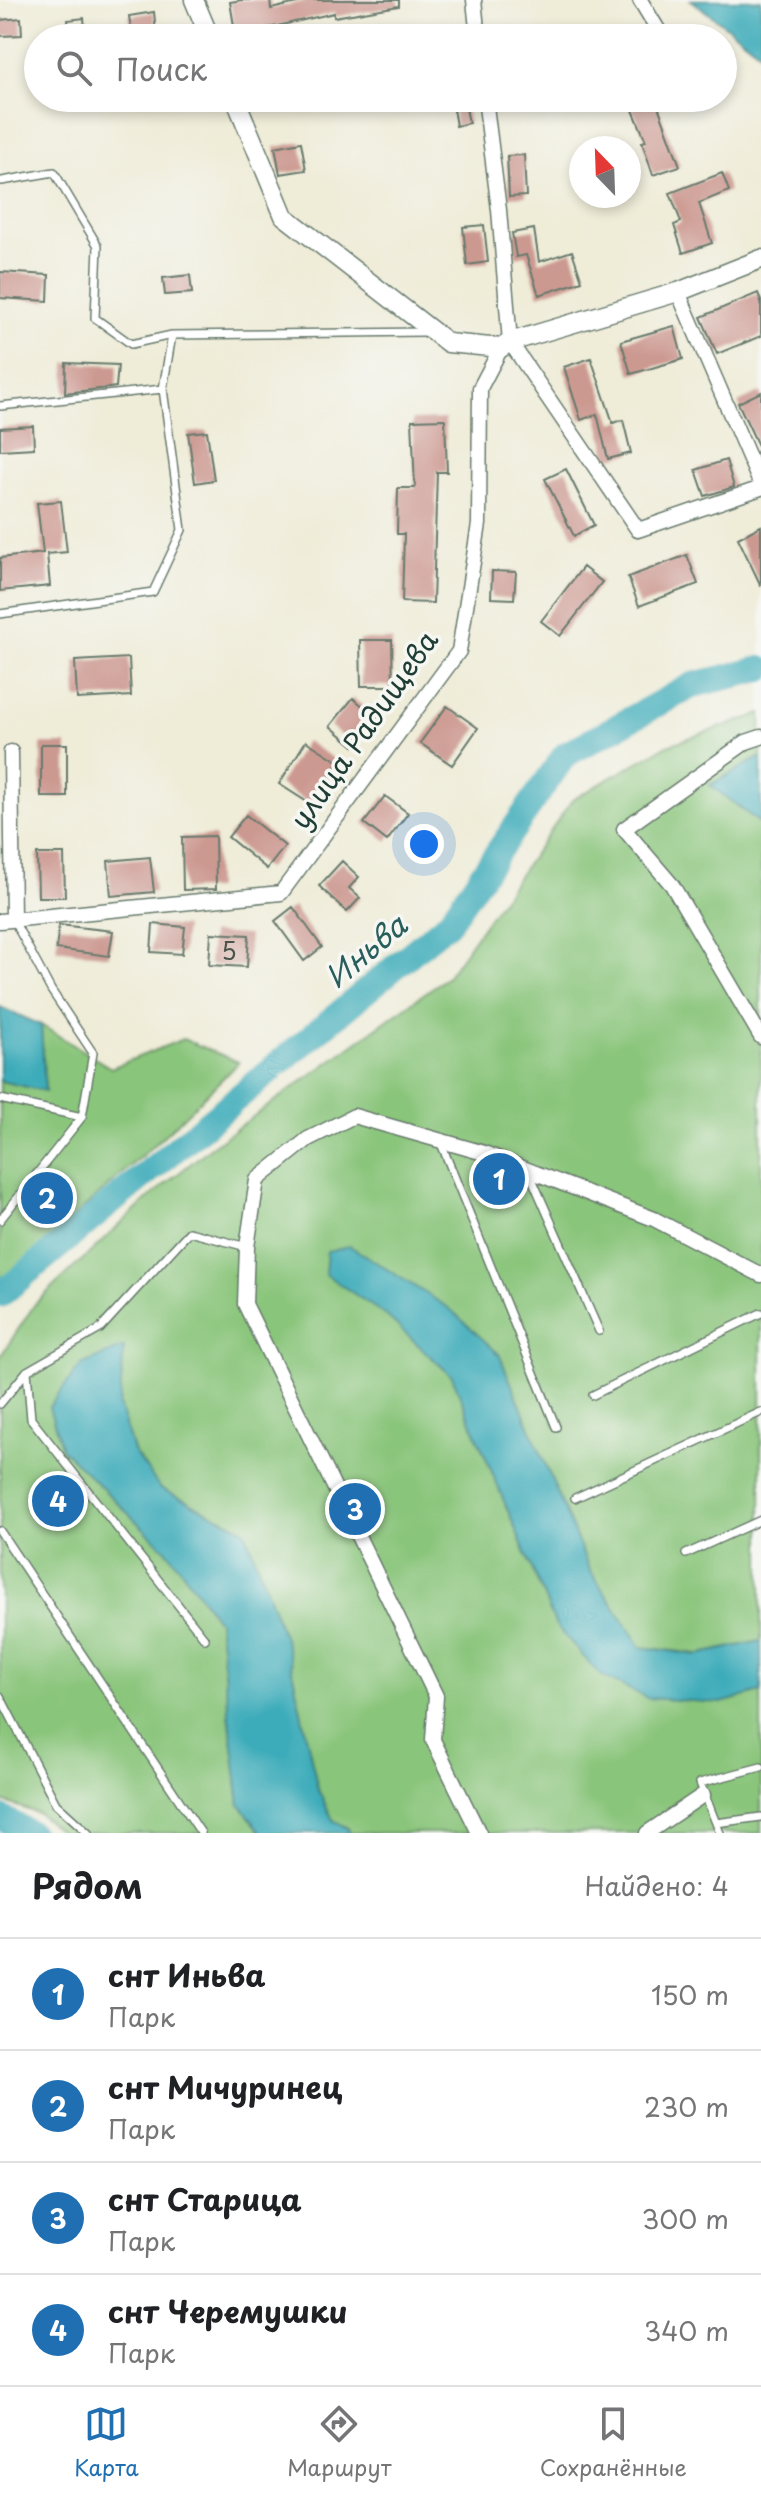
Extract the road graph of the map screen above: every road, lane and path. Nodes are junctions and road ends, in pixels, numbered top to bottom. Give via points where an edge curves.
1 (194, 0) edge
2 (474, 0) edge
3 (640, 0) edge
4 (204, 24) edge
5 (477, 24) edge
6 (655, 24) edge
7 (241, 112) edge
8 (487, 112) edge
9 (2, 181) edge
10 (761, 259) edge
11 (678, 292) junction
12 (435, 332) junction
13 (172, 335) junction
14 (505, 345) junction
15 (163, 389) junction
16 (0, 406) edge
17 (761, 486) edge
18 (0, 614) edge
19 (761, 737) edge
20 (11, 752) dead end
21 (6, 920) edge
22 (761, 1037) edge
23 (0, 1099) edge
24 (82, 1117) junction
25 (440, 1141) junction
26 (528, 1170) junction
27 (0, 1220) edge
28 (247, 1247) junction
29 (761, 1275) edge
30 (761, 1313) edge
31 (599, 1331) dead end
32 (27, 1371) junction
33 (593, 1395) dead end
34 (0, 1404) edge
35 (761, 1412) edge
36 (556, 1427) dead end
37 (575, 1498) dead end
38 (761, 1520) edge
39 (0, 1531) edge
40 (686, 1554) dead end
41 (205, 1639) dead end
42 (0, 1696) edge
43 (761, 1767) edge
44 (703, 1795) junction
45 (761, 1817) edge
46 (716, 1823) junction
47 (88, 1833) edge
48 (201, 1833) edge
49 (479, 1833) edge
50 (647, 1833) edge
51 (720, 1833) edge

1 - 4 street
2 - 5 street
3 - 6 street
7 - 12 street via 284,216
8 - 14 street via 499,210
9 - 13 lane via 54,172 98,246 95,318 131,344
10 - 11 street
11 - 14 street
11 - 17 street
12 - 13 lane
12 - 14 street via 448,343
13 - 15 lane
14 - 17 street via 638,530
14 - 21 street, улица Радищева via 480,388 479,524 459,651 281,893
15 - 16 lane
15 - 18 lane via 182,530 153,592
19 - 22 street via 746,742 624,829 672,885
20 - 21 street
21 - 24 lane via 93,1053
23 - 24 lane
24 - 27 lane
25 - 26 street
25 - 28 street via 354,1116 308,1139 257,1180
25 - 36 lane
26 - 29 street via 654,1219
26 - 31 lane
28 - 32 lane via 189,1232 100,1329
28 - 49 street via 245,1304 436,1696 433,1740
30 - 33 lane
32 - 34 lane
32 - 41 lane via 31,1419
35 - 37 lane
38 - 40 lane
39 - 48 lane
42 - 47 lane via 56,1804
43 - 44 lane via 700,1783
44 - 46 lane
44 - 50 street
45 - 46 lane
46 - 51 lane

